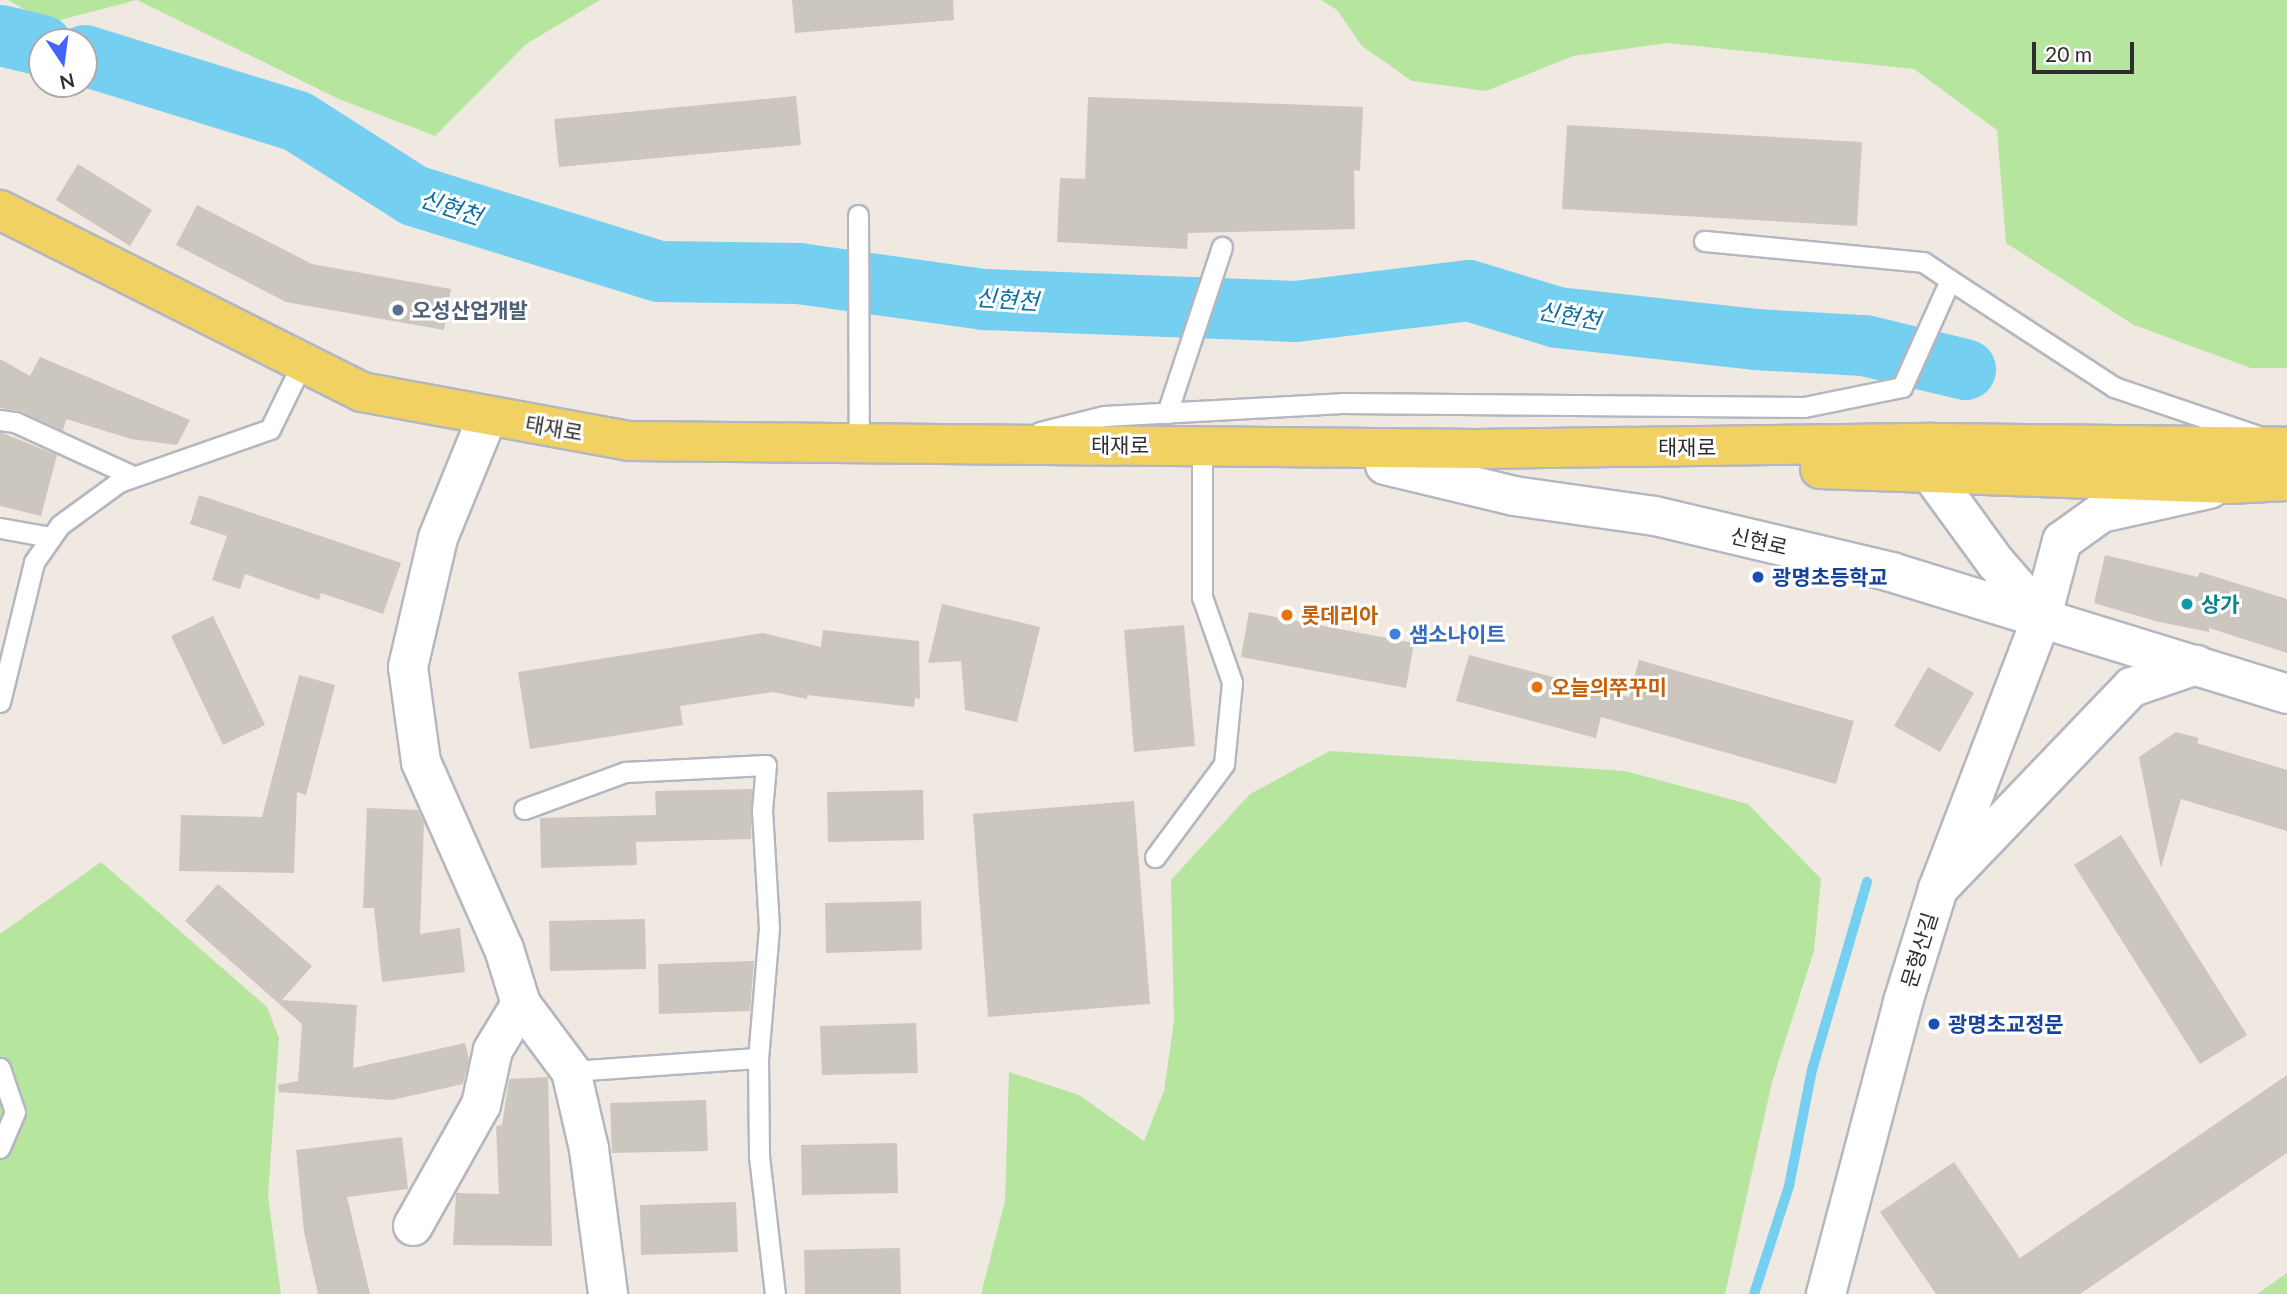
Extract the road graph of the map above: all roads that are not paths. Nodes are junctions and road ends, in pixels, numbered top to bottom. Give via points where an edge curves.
1 (0, 210) edge
2 (858, 215) dead end
3 (0, 237) edge
4 (1704, 241) dead end
5 (1222, 247) dead end
6 (1951, 287) junction
7 (295, 378) junction
8 (1167, 413) junction
9 (0, 420) edge
10 (482, 430) junction
11 (988, 445) junction
12 (859, 446) junction
13 (2287, 446) edge
14 (1931, 458) junction
15 (1202, 462) junction
16 (1385, 464) junction
17 (133, 476) junction
18 (2287, 481) edge
19 (2229, 484) junction
20 (0, 528) edge
21 (51, 537) junction
22 (2042, 616) junction
23 (2196, 665) junction
24 (2287, 694) edge
25 (0, 702) edge
26 (524, 809) dead end
27 (1156, 857) dead end
28 (1938, 889) junction
29 (521, 1004) junction
30 (758, 1058) junction
31 (0, 1068) edge
32 (570, 1071) junction
33 (0, 1148) edge
34 (413, 1226) dead end
35 (608, 1294) edge
36 (775, 1294) edge
37 (1826, 1294) edge

1 - 12 main road, 태재로 via 362,392 629,441
2 - 12 lane
3 - 7 main road, 태재로
4 - 6 lane via 1923,262
5 - 8 lane
6 - 8 lane via 1902,387 1804,407 1342,403
6 - 13 lane via 2114,387
7 - 10 main road, 태재로 via 358,408
7 - 17 lane via 270,429
8 - 11 lane via 1104,416
9 - 17 lane via 15,422
10 - 15 main road, 태재로 via 626,457
10 - 29 street via 438,538 408,667 421,762 504,949
11 - 12 main road, 태재로
11 - 14 main road, 태재로
13 - 14 main road, 태재로
14 - 16 main road, 태재로 via 1748,466
14 - 19 main road, 태재로
14 - 22 street via 1996,564
15 - 16 main road, 태재로
15 - 27 lane via 1202,597 1233,682 1224,764
16 - 22 street, 신현로 via 1514,496 1655,516 1891,572
17 - 21 lane via 60,525
18 - 19 main road, 태재로
19 - 22 street, 문형산길 via 2101,513 2062,541
20 - 21 lane
21 - 25 lane via 34,562
22 - 23 street, 신현로
22 - 28 street, 문형산길
23 - 24 street, 신현로
23 - 28 street via 2132,687
26 - 30 lane via 625,772 766,765 762,810 769,928
28 - 37 street, 문형산길 via 1903,1002
29 - 32 street
29 - 34 street via 492,1050 481,1105
30 - 32 lane
30 - 36 lane via 759,1156
31 - 33 lane via 15,1112
32 - 35 street via 589,1149

